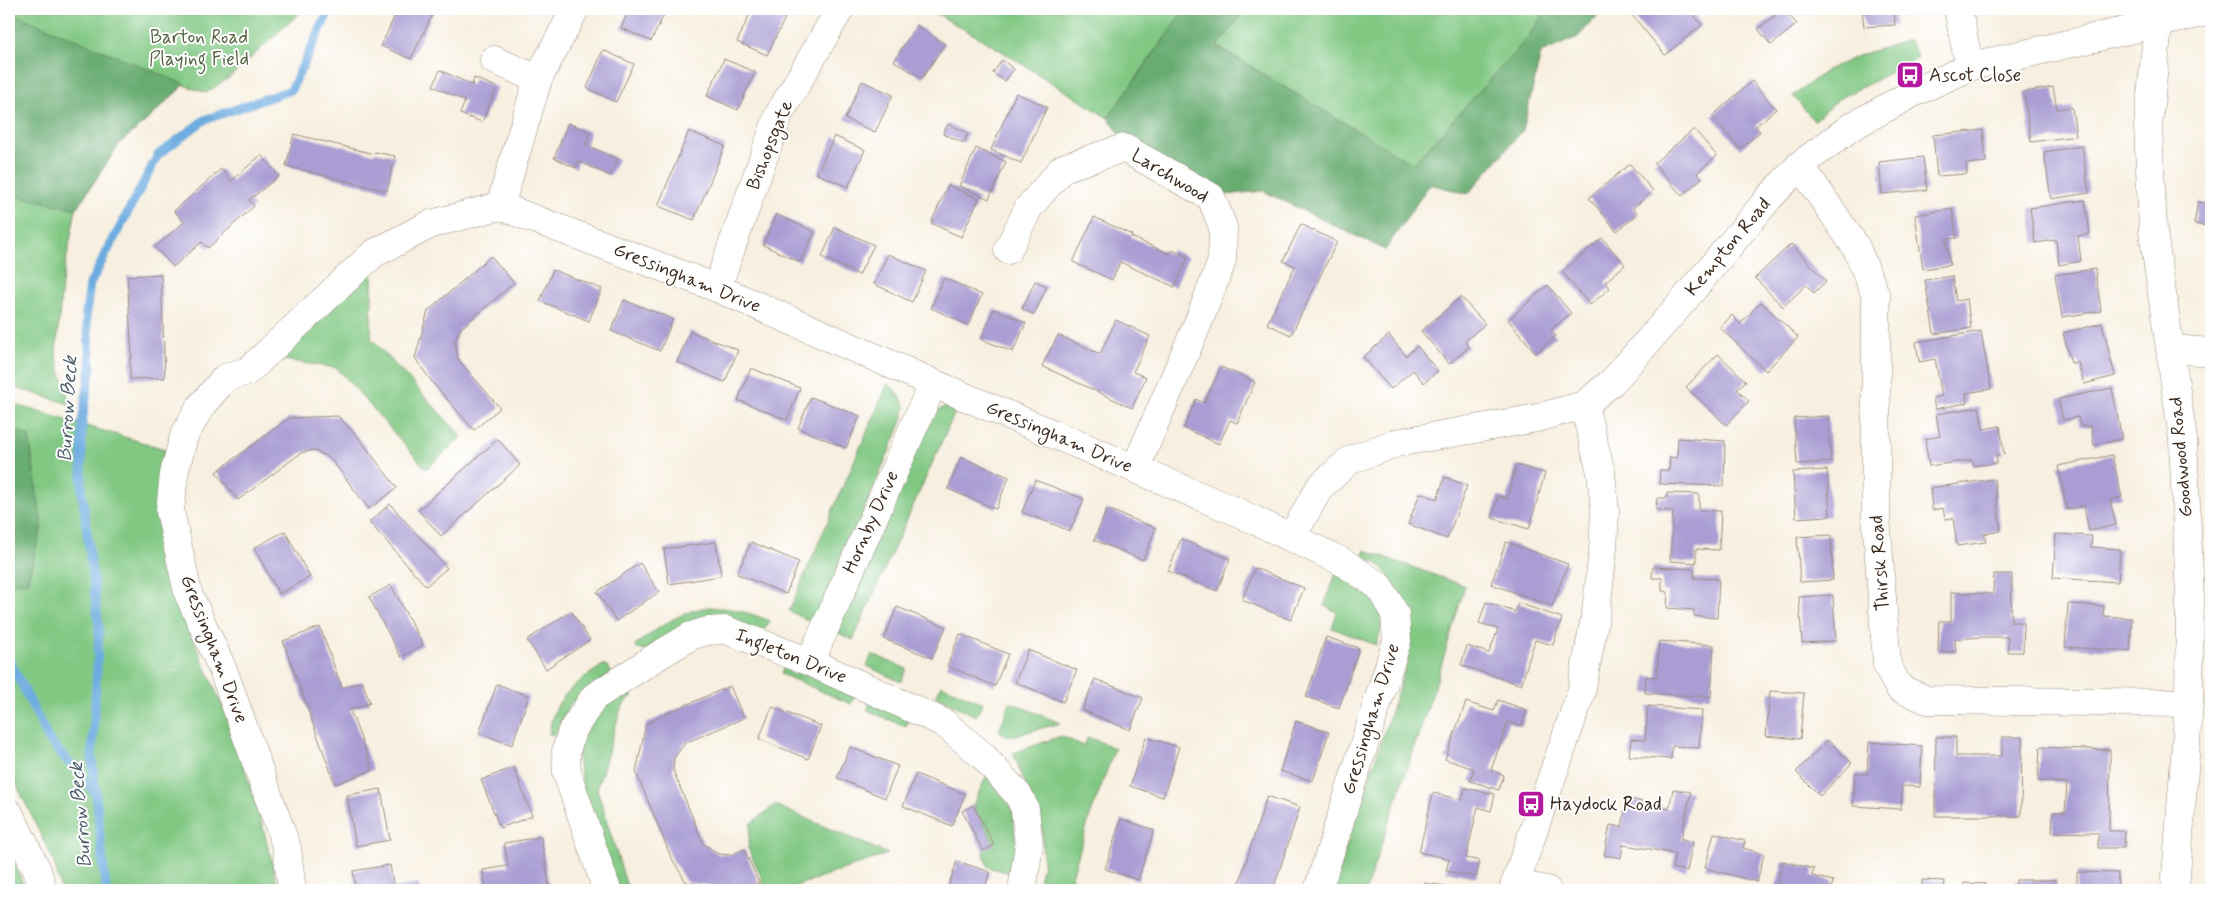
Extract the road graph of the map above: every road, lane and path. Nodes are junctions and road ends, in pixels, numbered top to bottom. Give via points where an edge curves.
1 (575, 9) edge
2 (840, 9) edge
3 (1958, 9) edge
4 (2211, 11) edge
5 (2158, 25) junction
6 (494, 60) dead end
7 (1972, 66) junction
8 (538, 79) junction
9 (1800, 165) junction
10 (500, 206) junction
11 (1008, 250) dead end
12 (717, 288) junction
13 (2171, 349) junction
14 (2211, 352) edge
15 (933, 383) junction
16 (1584, 404) junction
17 (1135, 469) junction
18 (1291, 538) junction
19 (810, 662) junction
20 (2189, 703) junction
21 (9, 813) edge
22 (1514, 887) edge
23 (43, 890) edge
24 (292, 890) edge
25 (607, 890) edge
26 (1022, 890) edge
27 (1318, 890) edge
28 (1547, 890) edge
29 (2175, 890) edge

1 - 8 street
2 - 12 street, Bishopsgate via 779,114
3 - 7 street
4 - 5 street, Kempton Road
5 - 7 street, Kempton Road
5 - 13 street, Goodwood Road via 2148,126 2153,231
6 - 8 street
7 - 9 street, Kempton Road via 1851,127
8 - 10 street
9 - 16 street, Kempton Road via 1613,381
9 - 20 street, Thirsk Road via 1856,247 1876,296 1876,517 1887,665 1899,688 1927,700
10 - 12 street, Gressingham Drive
10 - 24 street, Gressingham Drive via 431,224 374,254 248,371 225,378 201,406 184,436 174,474 170,511 188,593 223,670 287,848
11 - 17 street, Larchwood via 1029,207 1063,168 1124,148 1212,197 1223,227 1222,261
12 - 15 street, Gressingham Drive
13 - 14 street
13 - 20 street, Goodwood Road via 2183,447 2190,597
15 - 17 street, Gressingham Drive
15 - 19 street, Hornby Drive
16 - 18 street, Kempton Road via 1538,418 1396,443 1350,460 1320,487
16 - 22 street via 1601,472 1605,511 1596,612 1582,693
17 - 18 street, Gressingham Drive
18 - 27 street, Gressingham Drive via 1341,561 1379,586 1395,614 1397,641
19 - 25 street, Ingleton Drive via 726,630 706,631 691,636 594,698 572,732 566,751 567,773
19 - 26 street, Ingleton Drive via 944,723 988,762 1019,796 1025,809 1029,845
20 - 29 street, Goodwood Road
21 - 23 street via 37,870
22 - 28 street

